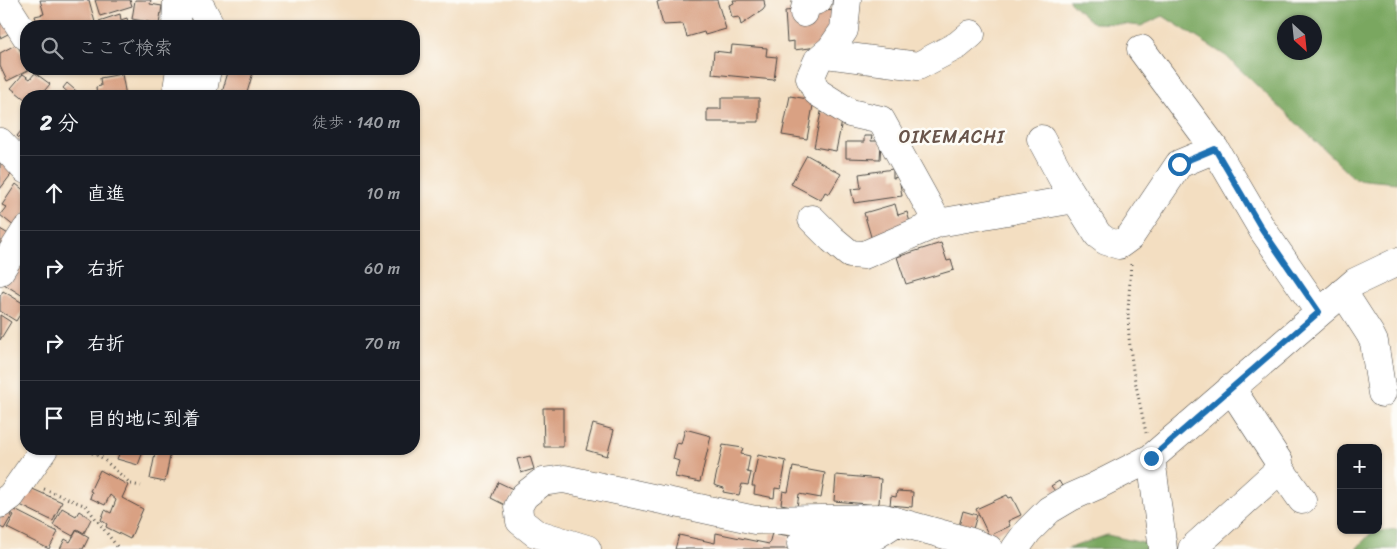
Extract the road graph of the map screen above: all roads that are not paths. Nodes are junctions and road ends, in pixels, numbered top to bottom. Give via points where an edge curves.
1 (3, 0) edge
2 (177, 0) edge
3 (195, 0) edge
4 (848, 0) edge
5 (176, 20) edge
6 (190, 20) edge
7 (207, 20) edge
8 (20, 27) edge
9 (971, 34) dead end
10 (1141, 49) dead end
11 (826, 54) junction
12 (179, 75) edge
13 (206, 75) edge
14 (177, 90) edge
15 (203, 90) edge
16 (1041, 139) dead end
17 (0, 142) edge
18 (1215, 149) junction
19 (20, 164) edge
20 (1075, 199) junction
21 (812, 219) dead end
22 (938, 223) junction
23 (20, 239) edge
24 (1397, 262) edge
25 (0, 271) edge
26 (1343, 292) junction
27 (1319, 312) junction
28 (1232, 388) junction
29 (1382, 393) dead end
30 (21, 455) edge
31 (38, 455) edge
32 (1151, 458) junction
33 (1278, 466) junction
34 (11, 482) edge
35 (1302, 500) dead end
36 (0, 504) edge
37 (897, 522) junction
38 (801, 544) dead end
39 (587, 549) edge
40 (989, 549) edge
41 (1015, 549) edge
42 (1163, 549) edge
43 (1192, 549) edge

1 - 8 street
2 - 5 street
3 - 6 street
3 - 7 street
4 - 11 street via 844,30
9 - 11 street via 958,45 918,66
10 - 18 street
11 - 22 street via 818,60 810,78 817,92 850,113 881,120
12 - 14 street
13 - 15 street
16 - 20 street
17 - 19 street
18 - 20 street via 1179,164 1130,237 1119,245 1098,235
18 - 27 street via 1262,229
20 - 22 street
21 - 22 street via 850,254 864,254
23 - 25 street
24 - 26 street via 1355,282
26 - 27 street
26 - 29 street via 1374,342
27 - 28 street
28 - 32 street
28 - 33 street via 1279,462
30 - 34 street
31 - 34 street
32 - 41 street via 1049,510
32 - 42 street
33 - 35 street
33 - 43 street via 1277,472
34 - 36 street via 11,496
37 - 38 street via 873,537
37 - 39 street via 884,518 755,520 564,478 542,482 524,496 518,507 520,521 535,533
37 - 40 street

